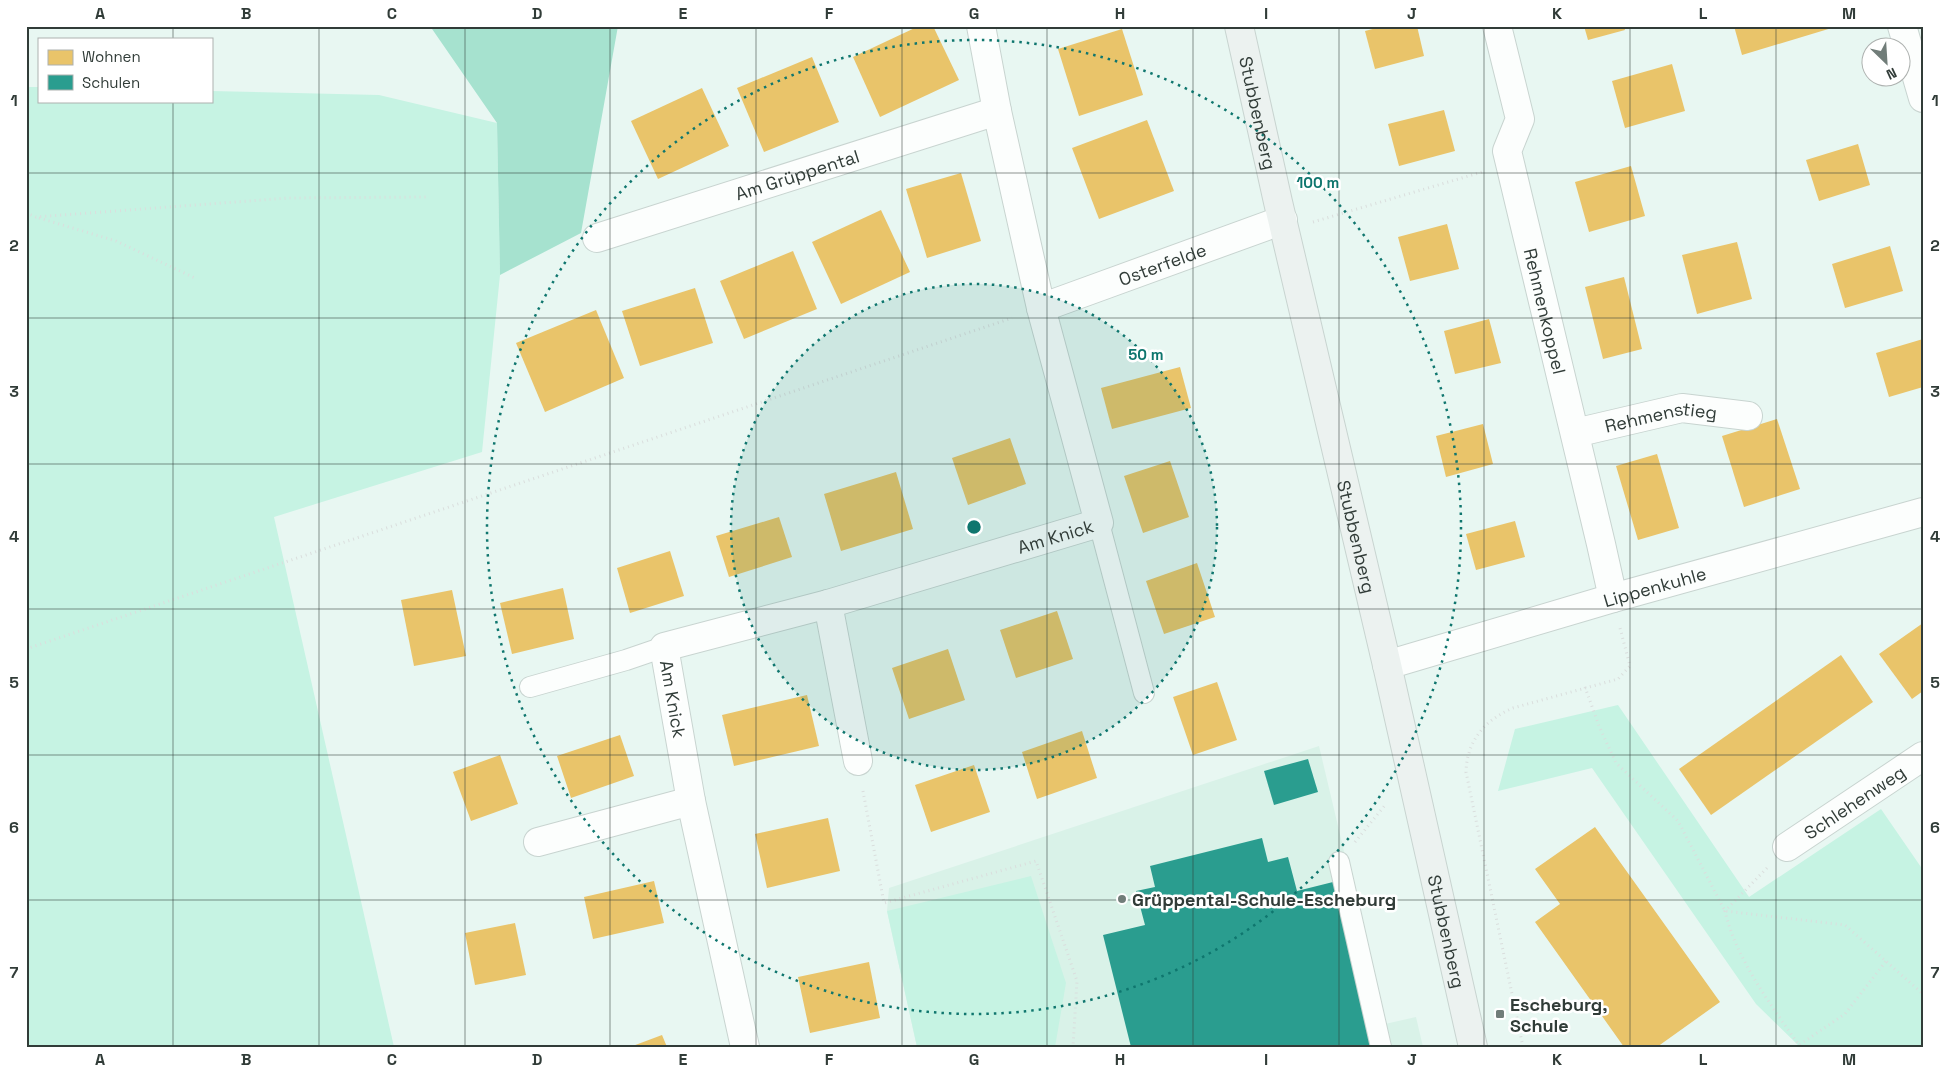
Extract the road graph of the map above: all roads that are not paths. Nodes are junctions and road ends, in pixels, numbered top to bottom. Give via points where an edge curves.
1 (981, 26) edge
2 (1239, 26) edge
3 (1497, 26) edge
4 (1902, 26) edge
5 (1923, 98) edge
6 (997, 112) junction
7 (1283, 220) junction
8 (597, 238) dead end
9 (1041, 308) junction
10 (1748, 416) dead end
11 (1575, 433) junction
12 (1923, 512) edge
13 (1098, 523) junction
14 (1613, 598) junction
15 (828, 604) junction
16 (664, 647) junction
17 (1387, 666) junction
18 (530, 687) dead end
19 (1144, 693) dead end
20 (1923, 756) edge
21 (858, 761) road end
22 (691, 800) junction
23 (538, 842) dead end
24 (1787, 848) road end
25 (1340, 862) road end
26 (745, 1047) edge
27 (1380, 1047) edge
28 (1474, 1047) edge

1 - 6 street
2 - 7 main road, Stubbenberg
3 - 11 street, Rehmenkoppel via 1520,119 1507,151
4 - 5 street
6 - 8 street, Am Grüppental
6 - 9 street
7 - 9 street, Osterfelde
7 - 17 main road, Stubbenberg
9 - 13 street, Am Knick
10 - 11 street, Rehmenstieg via 1682,408
11 - 14 street, Rehmenkoppel
12 - 14 street, Lippenkuhle
13 - 15 street, Am Knick
13 - 19 lane
14 - 17 street, Lippenkuhle
15 - 16 street, Am Knick
15 - 21 street
16 - 18 lane
16 - 22 street, Am Knick
17 - 28 main road, Stubbenberg
20 - 24 street, Schlehenweg
22 - 23 street
22 - 26 street, Am Knick
25 - 27 lane

